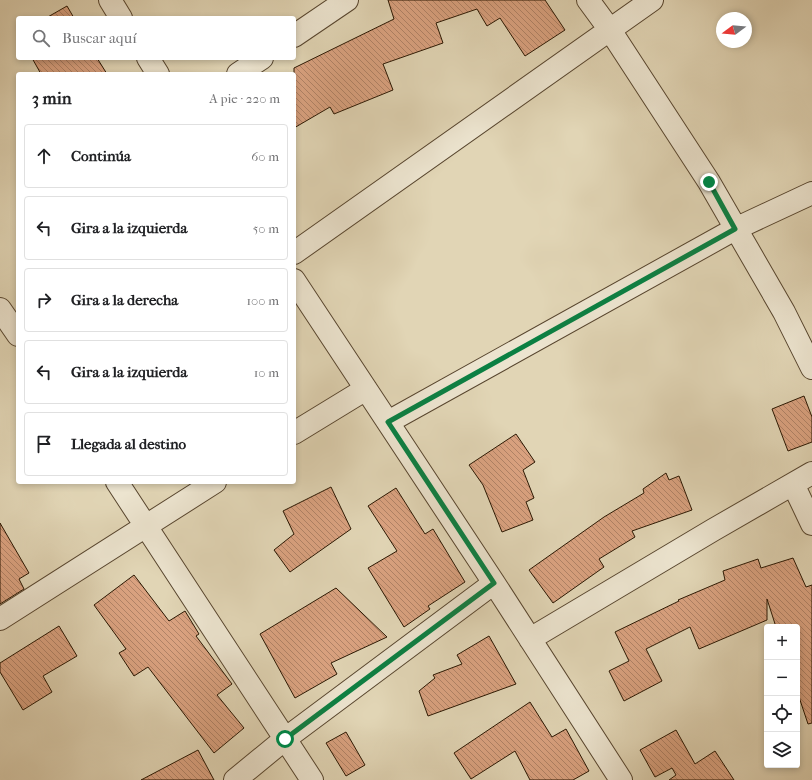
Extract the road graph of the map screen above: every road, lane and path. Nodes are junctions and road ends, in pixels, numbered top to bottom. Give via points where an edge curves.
1 (110, 0) edge
2 (347, 0) edge
3 (588, 0) edge
4 (652, 0) edge
5 (121, 16) edge
6 (610, 30) junction
7 (296, 35) edge
8 (149, 60) edge
9 (259, 60) edge
10 (157, 72) edge
11 (241, 72) edge
12 (812, 193) edge
13 (735, 229) junction
14 (296, 252) edge
15 (296, 283) edge
16 (0, 309) edge
17 (12, 331) edge
18 (812, 368) edge
19 (366, 389) junction
20 (388, 422) junction
21 (296, 432) edge
22 (812, 473) edge
23 (118, 484) edge
24 (212, 484) edge
25 (793, 484) junction
26 (812, 524) edge
27 (146, 525) junction
28 (494, 583) junction
29 (0, 619) edge
30 (530, 639) junction
31 (285, 739) junction
32 (236, 780) edge
33 (312, 780) edge
34 (621, 780) edge

1 - 5 street
2 - 7 street
3 - 6 street
4 - 6 street
6 - 13 street via 709,182
6 - 14 street
8 - 10 street
9 - 11 street
12 - 13 street
13 - 18 street via 784,312
13 - 20 street
15 - 19 street
16 - 17 street
19 - 20 street
19 - 21 street
20 - 28 street
22 - 25 street
23 - 27 street
24 - 27 street
25 - 26 street
25 - 30 street
27 - 29 street
27 - 31 street
28 - 30 street
28 - 31 street
30 - 34 street
31 - 32 street
31 - 33 street

